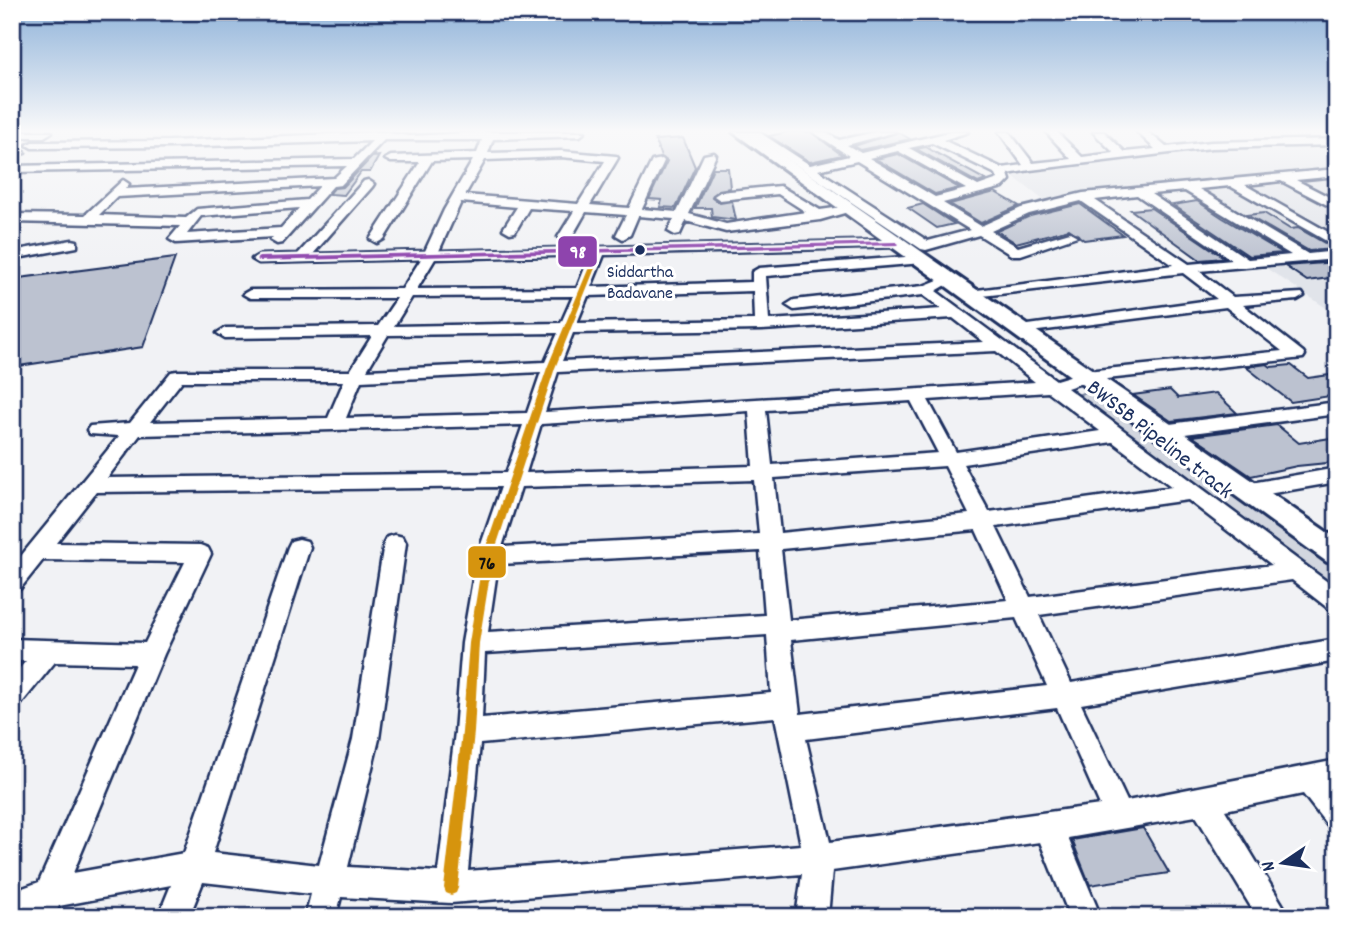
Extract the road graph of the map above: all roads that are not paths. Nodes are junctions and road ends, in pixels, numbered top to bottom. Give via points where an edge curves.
1 (132, 175) edge
2 (344, 175) edge
3 (417, 175) edge
4 (470, 175) edge
5 (601, 175) edge
6 (652, 175) edge
7 (700, 175) edge
8 (801, 175) edge
9 (816, 175) edge
10 (889, 175) edge
11 (949, 175) edge
12 (1002, 175) edge
13 (1291, 175) edge
14 (1282, 176) junction
15 (1230, 181) junction
16 (330, 182) junction
17 (368, 184) dead end
18 (1187, 187) junction
19 (976, 190) junction
20 (115, 192) junction
21 (1140, 192) junction
22 (720, 197) dead end
23 (1083, 197) junction
24 (457, 198) junction
25 (932, 202) junction
26 (313, 203) junction
27 (525, 203) junction
28 (1337, 206) edge
29 (581, 207) junction
30 (849, 210) junction
31 (635, 211) junction
32 (680, 216) junction
33 (820, 216) junction
34 (12, 218) edge
35 (88, 219) junction
36 (190, 222) junction
37 (510, 229) dead end
38 (980, 231) junction
39 (284, 232) junction
40 (675, 232) dead end
41 (623, 236) dead end
42 (1070, 236) dead end
43 (895, 237) junction
44 (377, 239) dead end
45 (1337, 243) edge
46 (72, 244) dead end
47 (757, 247) junction
48 (541, 253) junction
49 (598, 253) junction
50 (12, 255) edge
51 (1337, 255) edge
52 (430, 256) junction
53 (1306, 258) junction
54 (301, 259) junction
55 (918, 260) junction
56 (1247, 264) junction
57 (1186, 268) junction
58 (759, 279) junction
59 (948, 280) junction
60 (926, 290) junction
61 (583, 292) junction
62 (409, 293) junction
63 (250, 294) dead end
64 (1297, 296) dead end
65 (1229, 302) junction
66 (962, 304) junction
67 (793, 305) dead end
68 (762, 325) junction
69 (567, 328) junction
70 (385, 331) junction
71 (1021, 331) junction
72 (225, 333) dead end
73 (1000, 346) junction
74 (551, 368) junction
75 (355, 376) junction
76 (1086, 376) junction
77 (1055, 386) junction
78 (917, 395) junction
79 (757, 405) junction
80 (1337, 408) edge
81 (533, 419) junction
82 (335, 422) junction
83 (135, 428) junction
84 (96, 430) dead end
85 (1162, 431) junction
86 (1118, 435) junction
87 (952, 459) junction
88 (764, 472) junction
89 (1337, 475) edge
90 (513, 479) junction
91 (90, 485) junction
92 (1245, 491) junction
93 (1190, 492) junction
94 (983, 521) junction
95 (772, 542) junction
96 (396, 543) dead end
97 (299, 547) dead end
98 (1333, 549) edge
99 (36, 551) junction
100 (488, 556) junction
101 (1295, 571) junction
102 (12, 583) edge
103 (1337, 602) edge
104 (1022, 608) junction
105 (778, 627) junction
106 (474, 643) junction
107 (12, 650) edge
108 (1337, 650) edge
109 (49, 651) junction
110 (152, 654) junction
111 (12, 696) edge
112 (1062, 696) junction
113 (788, 716) junction
114 (468, 732) junction
115 (1323, 777) edge
116 (1203, 801) junction
117 (1337, 815) edge
118 (1120, 817) junction
119 (1048, 827) junction
120 (819, 858) junction
121 (194, 866) junction
122 (330, 881) junction
123 (450, 888) junction
124 (44, 905) edge
125 (12, 908) edge
126 (173, 917) edge
127 (320, 917) edge
128 (812, 917) edge
129 (1086, 917) edge
130 (1275, 917) edge

1 - 20 street
2 - 16 street
3 - 44 street
4 - 24 street
5 - 29 street
6 - 31 street
7 - 32 street
8 - 30 street, BWSSB Pipeline track
9 - 43 street
10 - 25 street
11 - 19 street
12 - 19 street via 1002,183
13 - 14 street
14 - 15 street
14 - 28 street
15 - 18 street
15 - 45 street
16 - 20 street
16 - 26 street
17 - 54 street
18 - 21 street
18 - 53 street
19 - 25 street
20 - 35 street
21 - 23 street
21 - 56 street
22 - 33 street via 780,190
23 - 38 street via 1025,211
23 - 57 street
24 - 27 street
24 - 52 street
25 - 38 street
26 - 36 street via 197,213
26 - 39 street
27 - 29 street
27 - 37 street
29 - 31 street
29 - 48 street
30 - 33 street
30 - 43 street, BWSSB Pipeline track
31 - 32 street
31 - 41 street
32 - 33 street via 726,228
32 - 40 street
34 - 35 street
35 - 36 street
36 - 39 street via 176,239
38 - 42 street via 1016,252
38 - 43 street via 926,246
39 - 54 street via 259,258
43 - 47 street
43 - 55 street, BWSSB Pipeline track
46 - 50 street
47 - 49 street
47 - 58 street
48 - 49 street
48 - 52 street
49 - 61 street
51 - 53 street
52 - 54 street
52 - 62 street
53 - 56 street
55 - 58 street
55 - 59 street, BWSSB Pipeline track
56 - 57 street
57 - 65 street
57 - 66 street
58 - 61 street
58 - 68 street
59 - 60 street
59 - 66 street, BWSSB Pipeline track
60 - 66 street
60 - 67 street
61 - 62 street
61 - 69 street
62 - 63 street
62 - 70 street
64 - 65 street
65 - 71 street
65 - 76 street via 1297,355
66 - 68 street
66 - 71 street
66 - 73 street, BWSSB Pipeline track
68 - 69 street
69 - 70 street
69 - 74 street
70 - 72 street
70 - 75 street
71 - 76 street
73 - 74 street
73 - 77 street, BWSSB Pipeline track
74 - 75 street
74 - 81 street
75 - 82 street
75 - 83 street via 177,376
76 - 77 street
76 - 85 street
77 - 78 street
77 - 86 street, BWSSB Pipeline track
78 - 79 street
78 - 87 street
79 - 81 street
79 - 88 street
80 - 85 street
81 - 82 street
81 - 90 street
82 - 83 street
83 - 84 street
83 - 91 street
85 - 92 street
86 - 87 street
86 - 93 street, BWSSB Pipeline track
87 - 88 street
87 - 94 street
88 - 90 street
88 - 95 street
89 - 92 street
90 - 91 street
90 - 100 street
91 - 99 street
92 - 98 street
93 - 94 street
93 - 101 street, BWSSB Pipeline track
94 - 95 street
94 - 104 street
95 - 100 street
95 - 105 street
96 - 122 street via 366,739
97 - 121 street
99 - 102 street
99 - 110 street via 200,554
100 - 106 street
101 - 103 street, BWSSB Pipeline track
101 - 104 street
104 - 105 street
104 - 112 street
105 - 106 street
105 - 113 street
106 - 114 street
107 - 109 street
108 - 112 street
109 - 110 street
109 - 111 street
110 - 124 street
112 - 113 street
112 - 118 street
113 - 114 street
113 - 120 street
114 - 123 street
115 - 116 street
115 - 117 street
116 - 118 street
116 - 130 street
118 - 119 street
119 - 120 street
119 - 129 street
120 - 123 street
120 - 128 street
121 - 122 street
121 - 124 street
121 - 126 street
122 - 123 street
122 - 127 street
124 - 125 street

